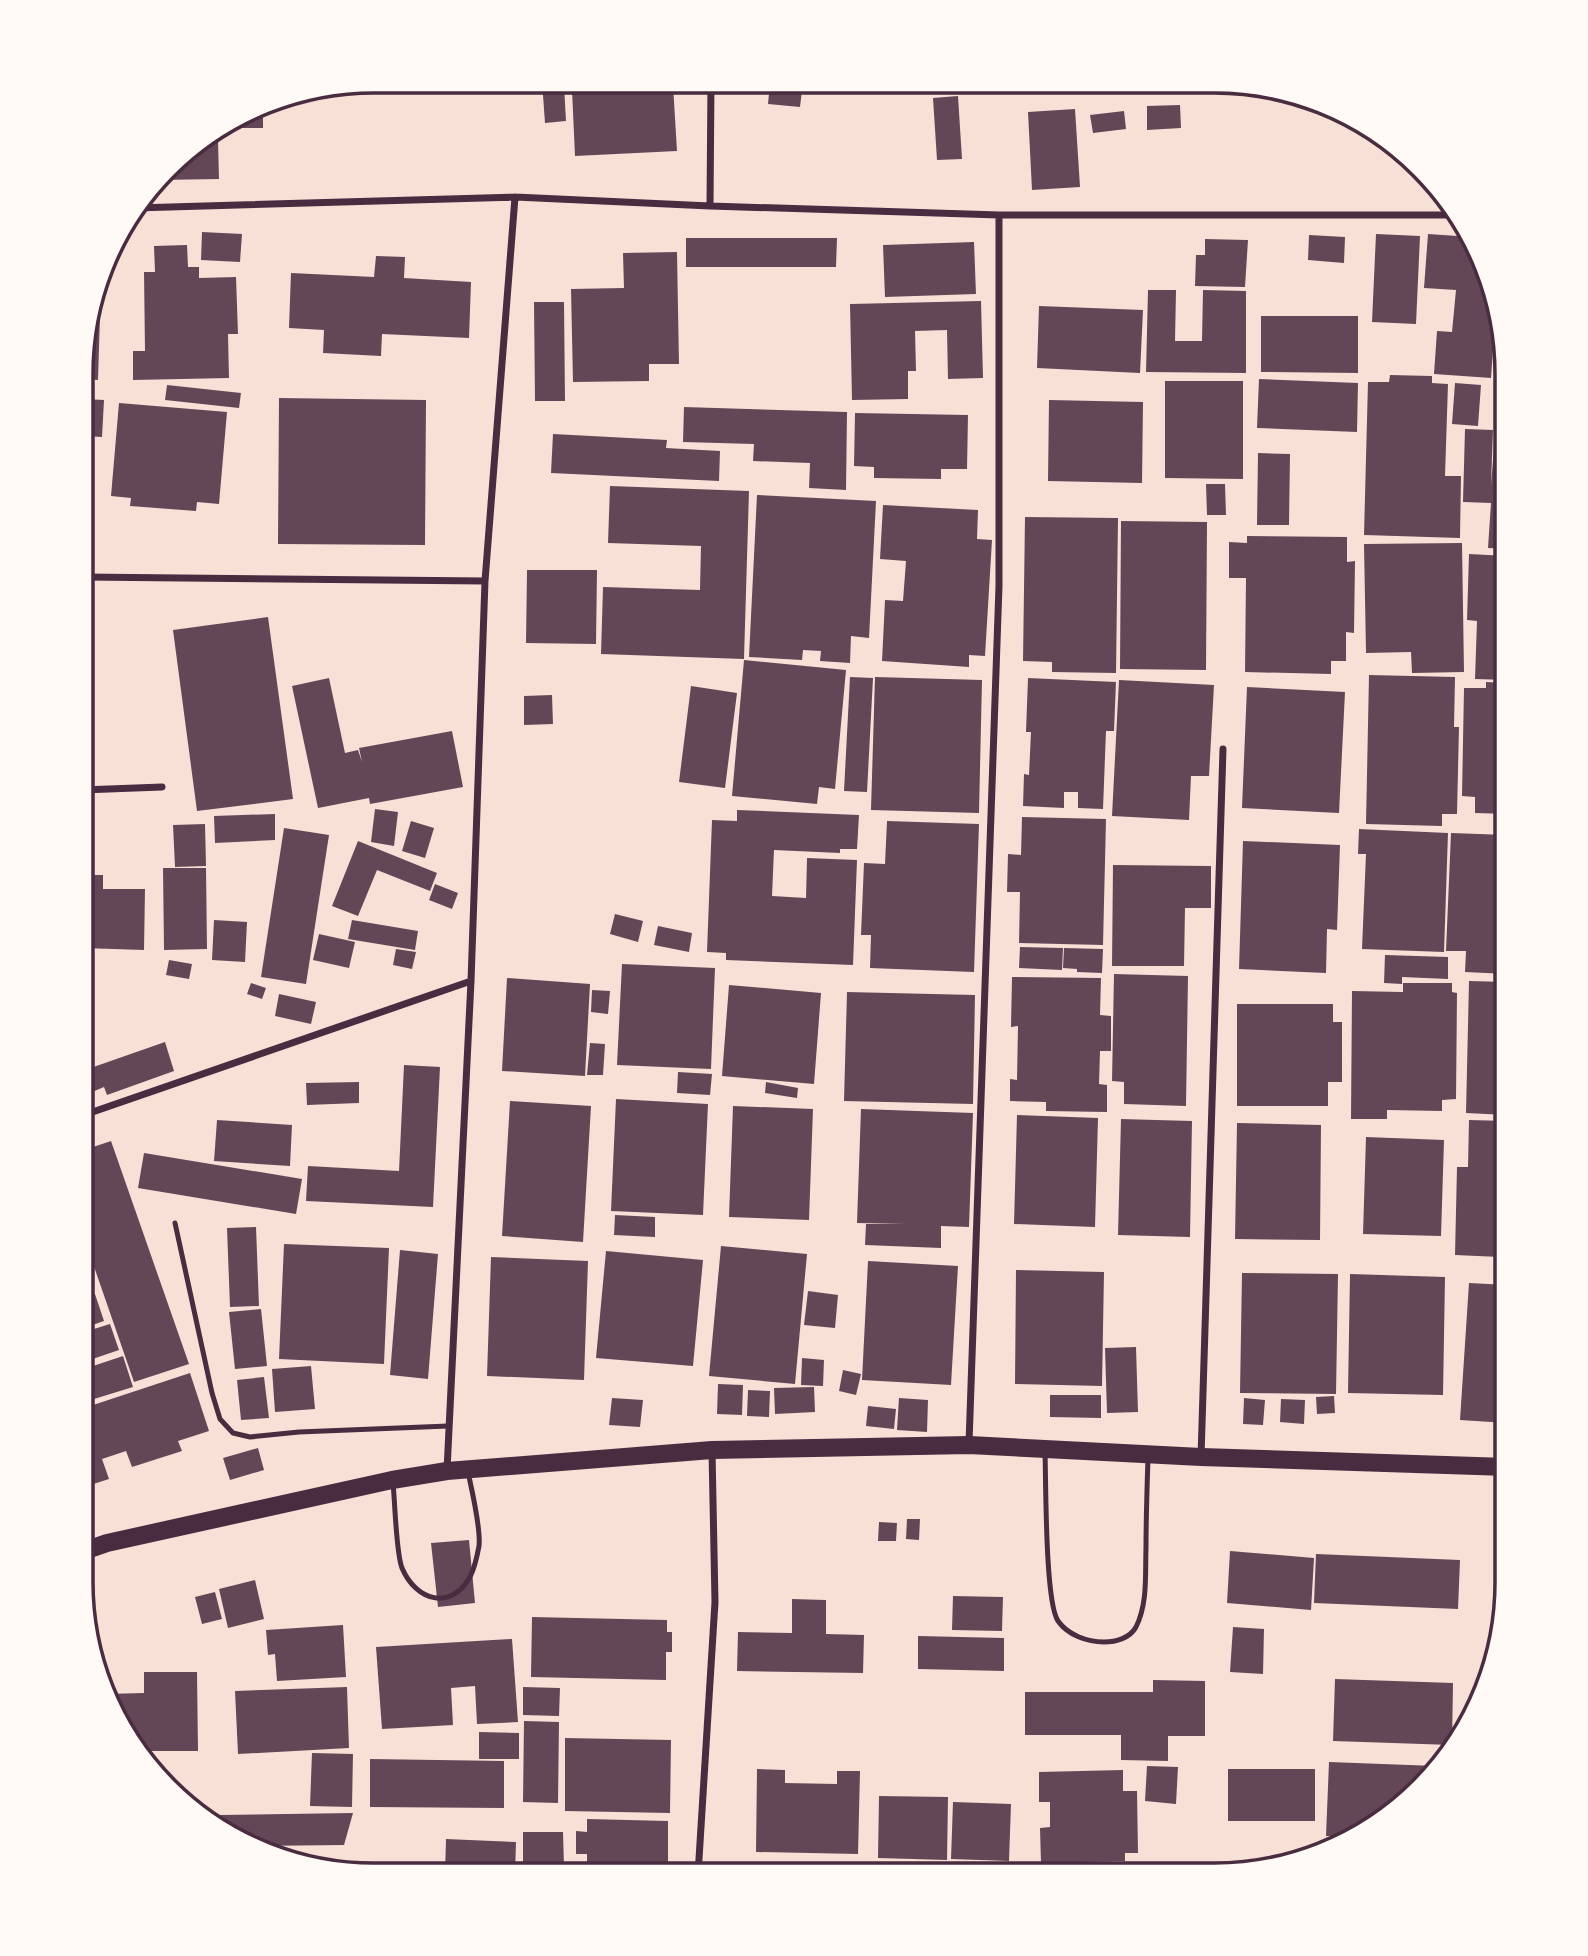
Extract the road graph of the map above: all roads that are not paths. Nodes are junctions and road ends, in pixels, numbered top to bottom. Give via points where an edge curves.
1 (711, 93) edge
2 (515, 197) junction
3 (710, 206) junction
4 (147, 208) edge
5 (999, 215) junction
6 (1447, 215) edge
7 (93, 577) edge
8 (485, 581) junction
9 (1223, 748) dead end
10 (162, 787) dead end
11 (93, 790) edge
12 (471, 981) junction
13 (93, 1112) edge
14 (175, 1223) dead end
15 (448, 1426) junction
16 (969, 1445) junction
17 (1045, 1449) junction
18 (712, 1450) junction
19 (1148, 1455) junction
20 (1201, 1457) junction
21 (1495, 1467) edge
22 (468, 1469) junction
23 (447, 1471) junction
24 (392, 1480) junction
25 (93, 1548) edge
26 (699, 1863) edge

1 - 3 street
2 - 3 street
2 - 4 street
2 - 8 street
3 - 5 street
5 - 6 street
5 - 16 street via 999,586
7 - 8 street
8 - 12 street
9 - 20 street
10 - 11 street
12 - 13 street
12 - 15 street
14 - 15 lane via 212,1393 220,1419 233,1433 250,1437
15 - 23 street
16 - 17 main road
16 - 18 main road
17 - 19 main road
17 - 19 lane via 1047,1543 1057,1620 1075,1636 1093,1642 1125,1638 1136,1629 1144,1600
18 - 22 main road
18 - 26 street via 715,1602
19 - 20 main road
20 - 21 main road
22 - 23 main road
22 - 24 lane via 479,1542 475,1566 459,1591 442,1599 416,1591 401,1567
23 - 24 main road
24 - 25 main road

